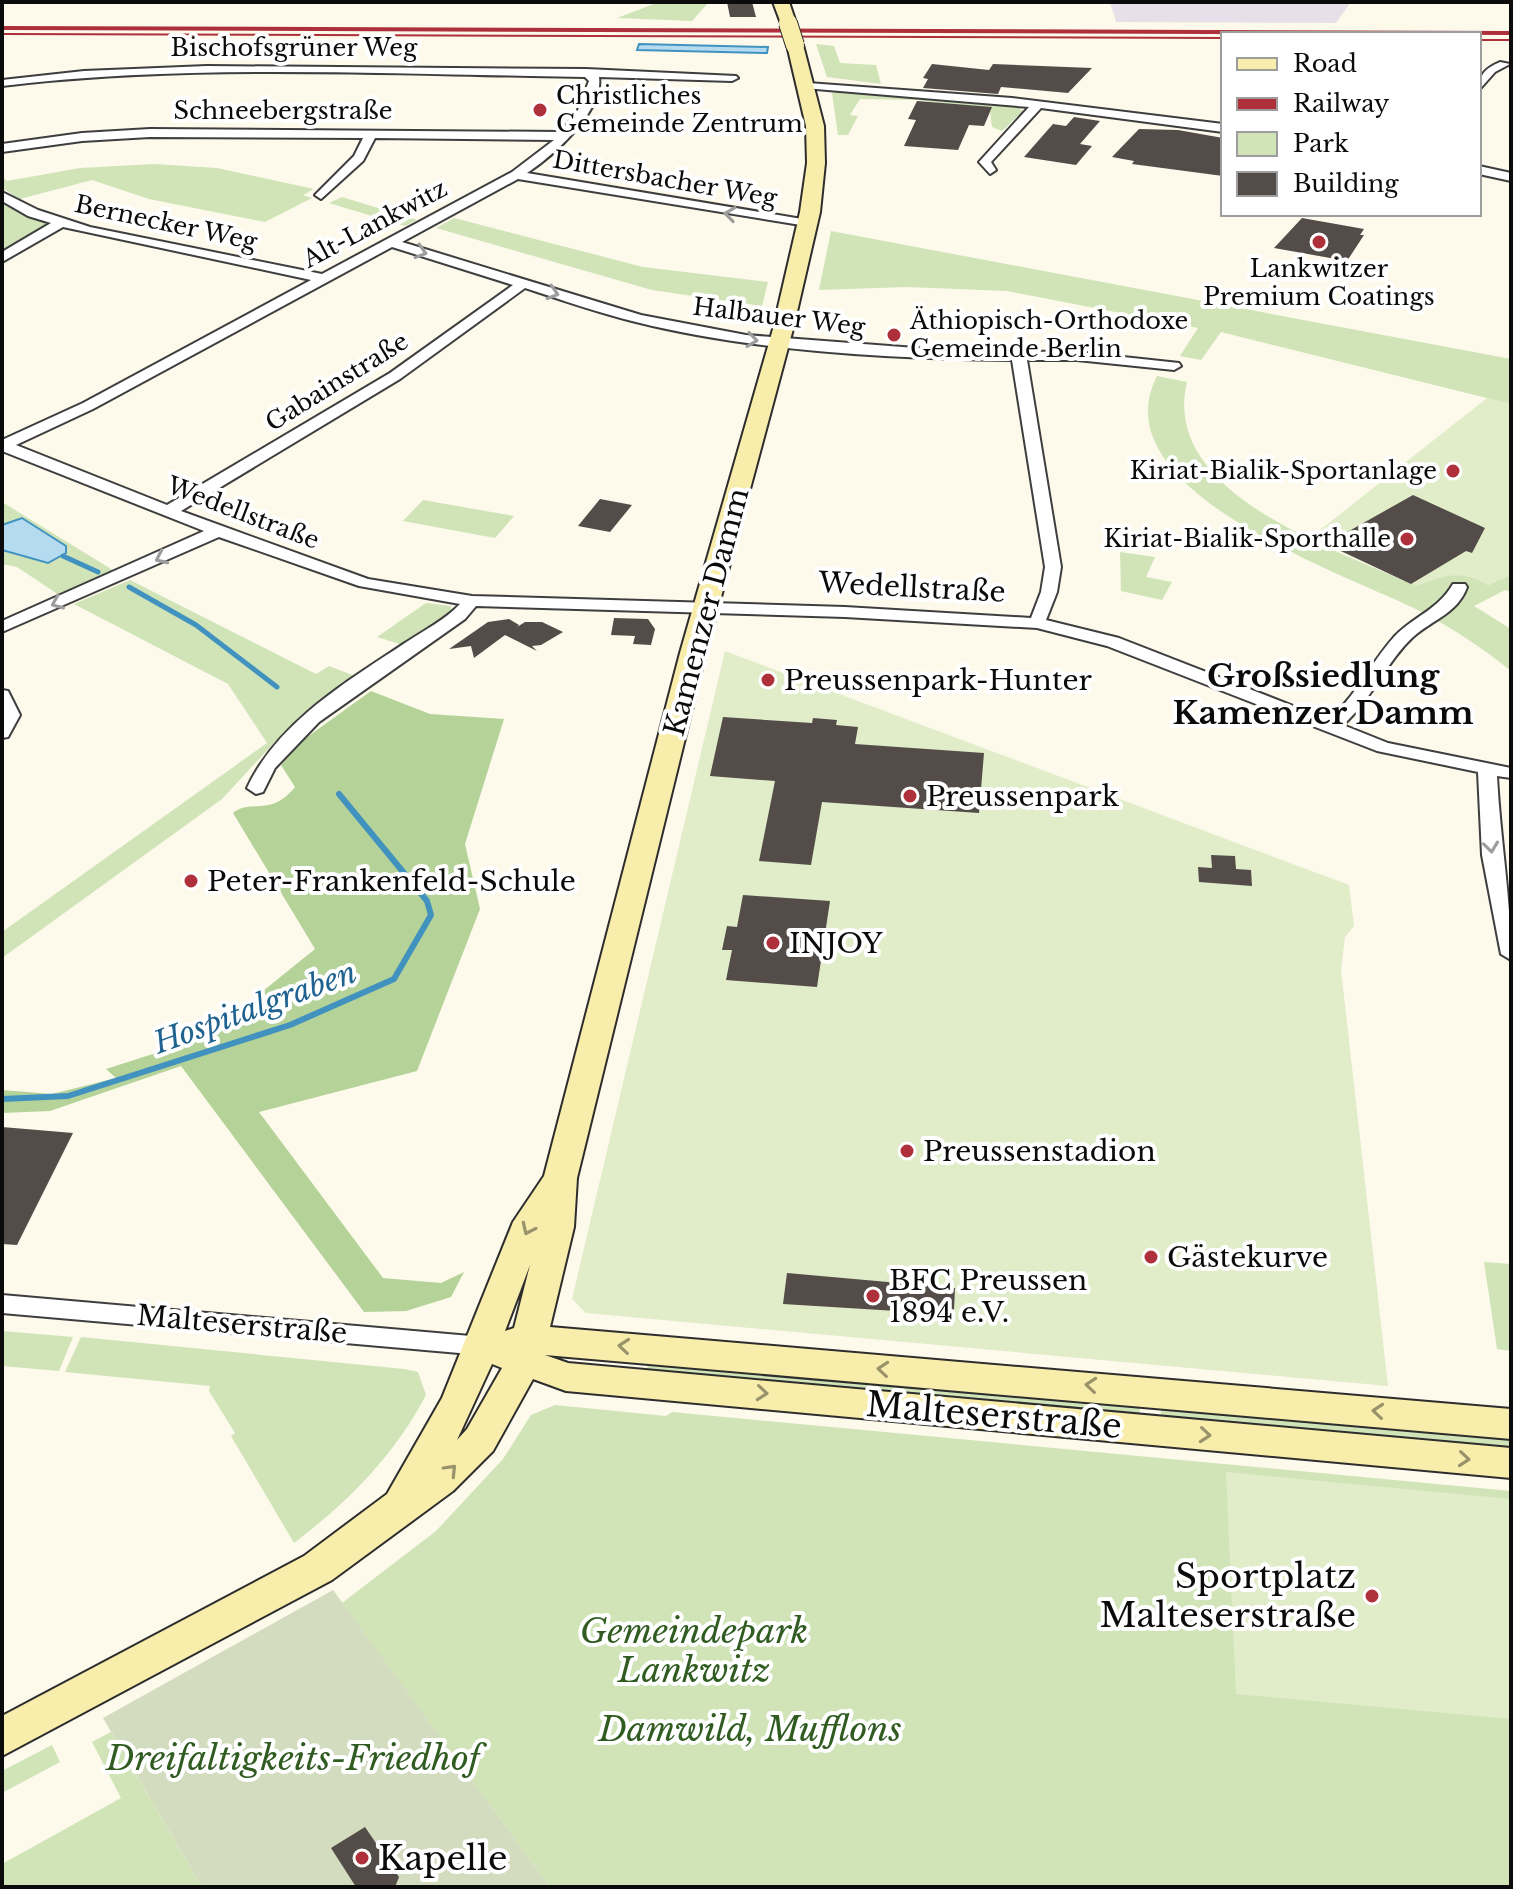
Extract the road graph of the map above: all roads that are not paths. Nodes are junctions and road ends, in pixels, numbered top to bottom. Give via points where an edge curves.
1 (781, 2) edge
2 (1504, 64) dead end
3 (586, 72) junction
4 (732, 78) dead end
5 (2, 83) edge
6 (1481, 84) edge
7 (808, 86) junction
8 (1038, 104) junction
9 (1221, 128) edge
10 (371, 134) junction
11 (564, 136) junction
12 (2, 148) edge
13 (990, 170) dead end
14 (1481, 170) edge
15 (516, 175) junction
16 (1511, 177) edge
17 (321, 195) dead end
18 (2, 196) edge
19 (60, 223) junction
20 (808, 224) junction
21 (391, 243) junction
22 (2, 258) edge
23 (324, 279) junction
24 (524, 283) junction
25 (779, 343) junction
26 (1019, 357) junction
27 (1174, 366) dead end
28 (2, 446) edge
29 (169, 511) junction
30 (218, 531) junction
31 (1459, 587) dead end
32 (472, 601) junction
33 (706, 607) junction
34 (1037, 623) junction
35 (2, 627) edge
36 (2, 695) edge
37 (1330, 728) junction
38 (2, 733) edge
39 (1487, 769) junction
40 (1511, 773) edge
41 (256, 788) dead end
42 (1511, 954) edge
43 (560, 1178) junction
44 (2, 1304) edge
45 (482, 1346) junction
46 (528, 1350) junction
47 (1149, 1390) junction
48 (1511, 1424) edge
49 (1150, 1430) junction
50 (1511, 1463) edge
51 (401, 1505) junction
52 (2, 1737) edge

1 - 7 main road, Kamenzer Damm, bridge
2 - 6 street via 1491,70
3 - 4 street
3 - 5 street, Bischofsgrüner Weg via 167,70
3 - 11 street, Alt-Lankwitz via 595,80 591,98
7 - 8 street
7 - 20 main road, Kamenzer Damm via 816,153
8 - 9 street
8 - 13 street via 985,162
10 - 11 street, Schneebergstraße
10 - 12 street, Schneebergstraße via 139,133
10 - 17 street via 359,158
11 - 15 street, Alt-Lankwitz
14 - 16 street
20 -> 15 street, Dittersbacher Weg
15 - 21 street, Alt-Lankwitz
18 - 19 street, Bernecker Weg
19 - 22 street
19 - 23 street, Bernecker Weg
20 - 25 main road, Kamenzer Damm
21 - 23 street, Alt-Lankwitz
21 -> 24 street, Halbauer Weg
23 - 28 street, Alt-Lankwitz via 88,406
24 -> 25 street, Halbauer Weg via 653,322
24 - 29 street, Gabainstraße via 367,394
25 - 26 street, Halbauer Weg
25 - 33 main road, Kamenzer Damm
26 - 27 street, Halbauer Weg via 1077,356
26 - 34 street via 1053,567
28 - 29 street, Wedellstraße
29 - 30 street, Wedellstraße
30 - 32 street, Wedellstraße via 365,583
30 -> 35 street
31 - 37 street via 1448,605 1395,646 1362,696
32 - 33 street, Wedellstraße
32 - 41 street via 290,735 261,769
33 - 34 street, Wedellstraße
33 - 43 main road, Kamenzer Damm
34 - 37 street, Wedellstraße via 1113,642
36 - 38 street via 11,715
37 - 39 street, Wedellstraße via 1416,756
39 - 40 street, Wedellstraße
39 -> 42 street via 1492,855
43 -> 45 main road, Kamenzer Damm via 530,1222
43 - 46 main road, Kamenzer Damm via 557,1227
44 - 45 street, Malteserstraße
45 - 46 main road, Malteserstraße
45 - 51 main road, Kamenzer Damm via 459,1401
47 -> 46 main road, Malteserstraße
46 -> 49 main road, Malteserstraße via 566,1377
51 -> 46 main road, Kamenzer Damm via 440,1480 480,1440
48 -> 47 main road, Malteserstraße
47 - 49 main road
49 -> 50 main road, Malteserstraße
51 - 52 main road, Kamenzer Damm via 318,1568

